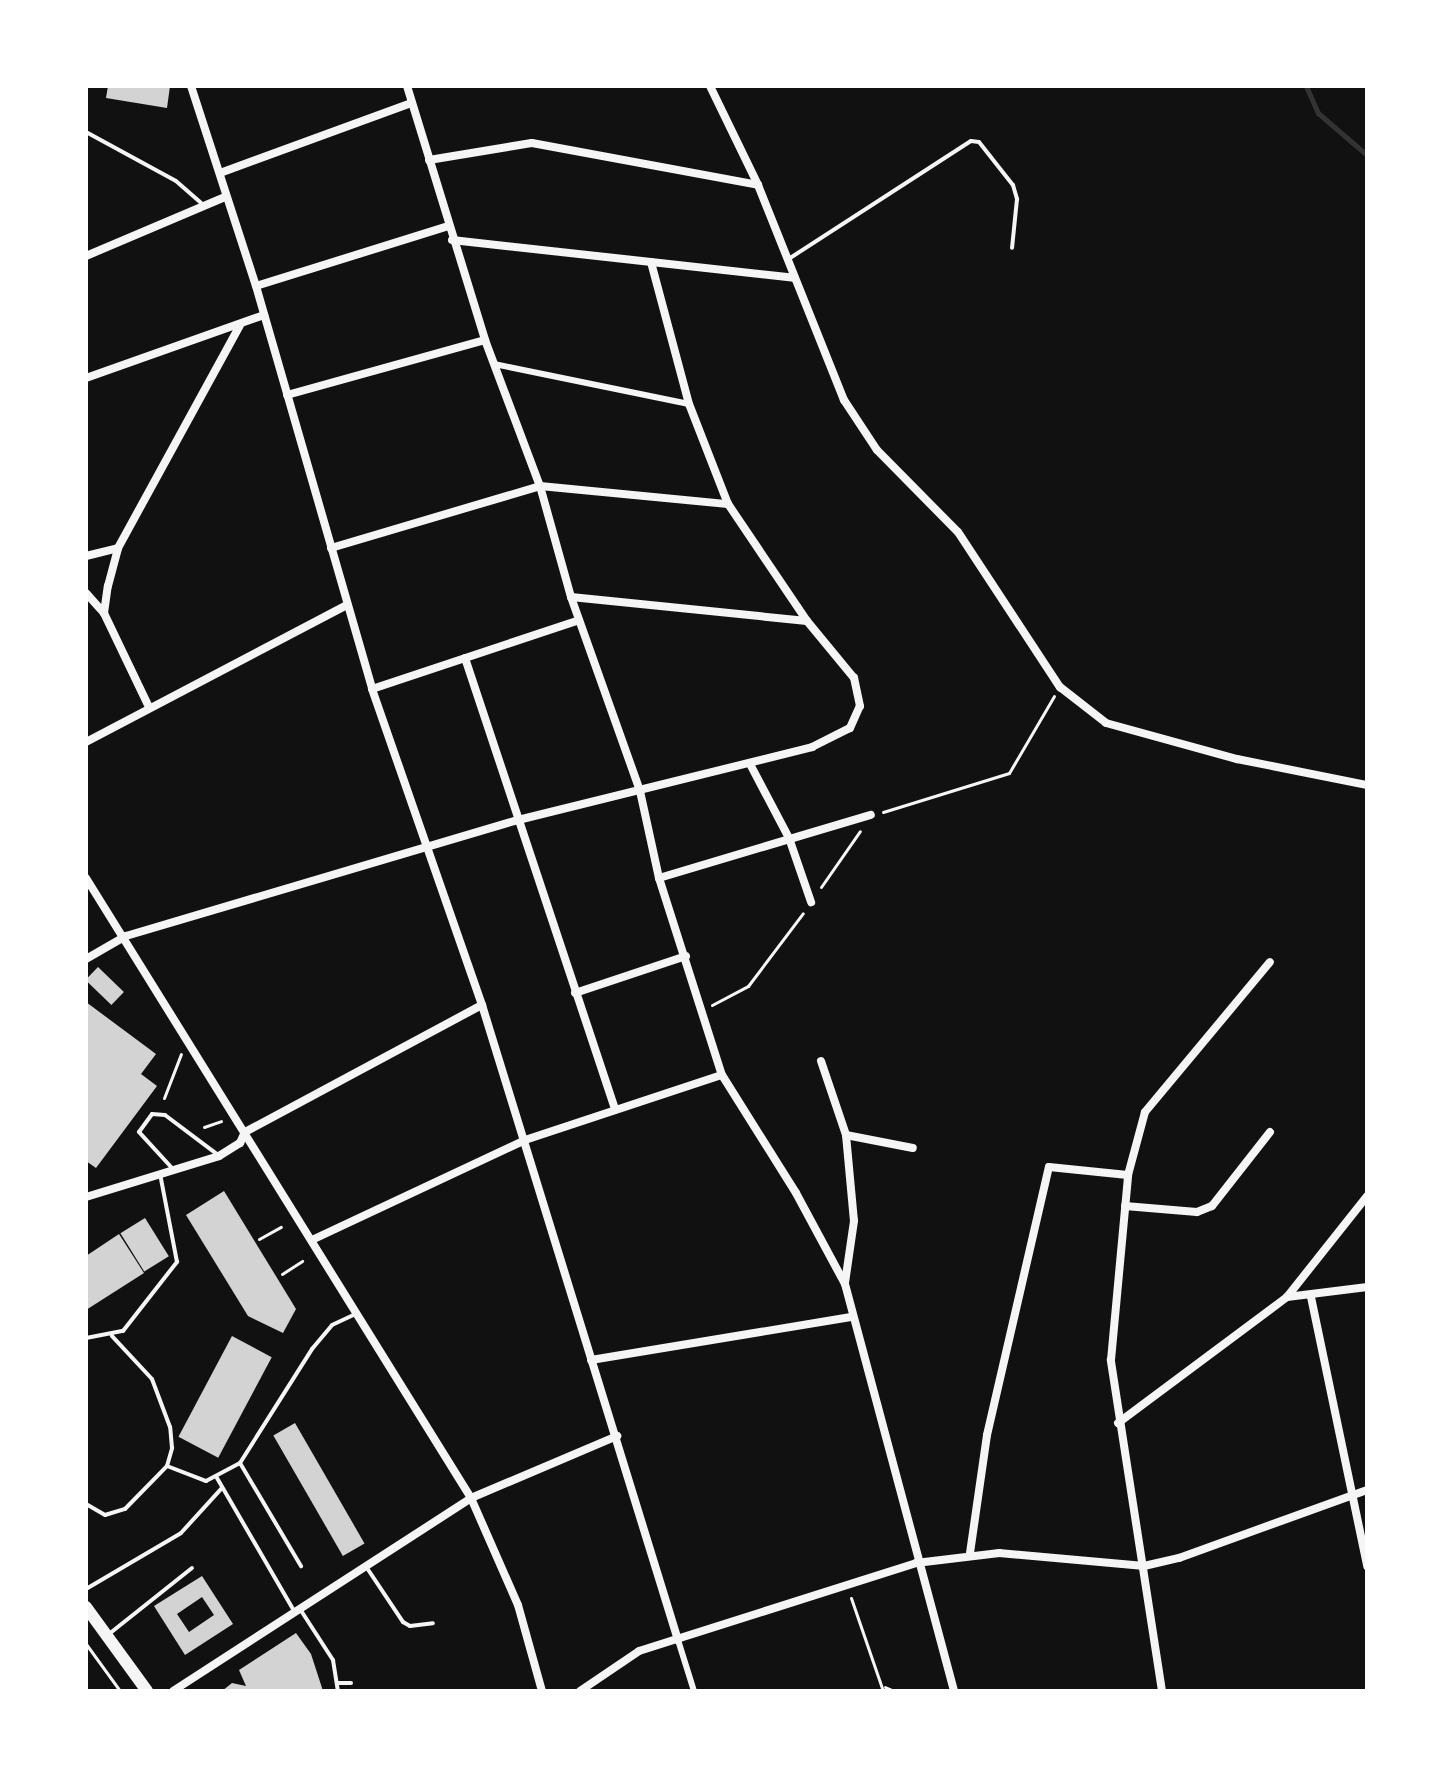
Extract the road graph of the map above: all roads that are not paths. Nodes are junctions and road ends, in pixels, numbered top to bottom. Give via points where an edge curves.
1 (191, 86) edge
2 (407, 86) edge
3 (710, 86) edge
4 (411, 103) junction
5 (86, 132) edge
6 (429, 160) junction
7 (220, 173) junction
8 (758, 185) junction
9 (225, 197) junction
10 (201, 203) junction
11 (449, 226) junction
12 (452, 240) junction
13 (1012, 248) dead end
14 (86, 256) edge
15 (787, 260) junction
16 (651, 262) junction
17 (794, 278) junction
18 (256, 286) junction
19 (264, 315) junction
20 (240, 325) junction
21 (485, 340) junction
22 (494, 364) junction
23 (86, 378) edge
24 (287, 395) junction
25 (689, 404) junction
26 (540, 486) junction
27 (728, 504) junction
28 (118, 548) junction
29 (331, 548) junction
30 (86, 556) edge
31 (86, 593) edge
32 (571, 597) junction
33 (347, 605) junction
34 (104, 613) junction
35 (579, 620) junction
36 (807, 621) junction
37 (465, 658) junction
38 (372, 689) junction
39 (148, 705) junction
40 (86, 742) edge
41 (750, 764) junction
42 (1367, 785) edge
43 (640, 791) junction
44 (871, 815) road end
45 (518, 820) junction
46 (789, 838) junction
47 (427, 849) junction
48 (86, 878) edge
49 (659, 878) junction
50 (811, 902) road end
51 (126, 936) junction
52 (686, 956) junction
53 (86, 959) edge
54 (1270, 962) dead end
55 (575, 993) junction
56 (482, 1005) junction
57 (821, 1061) dead end
58 (722, 1075) junction
59 (615, 1110) junction
60 (245, 1132) junction
61 (1270, 1132) dead end
62 (846, 1135) junction
63 (525, 1140) junction
64 (913, 1148) dead end
65 (219, 1156) junction
66 (174, 1170) junction
67 (160, 1174) junction
68 (1128, 1175) junction
69 (1367, 1196) edge
70 (86, 1197) edge
71 (1125, 1206) junction
72 (314, 1239) junction
73 (845, 1284) junction
74 (1367, 1287) edge
75 (1287, 1297) junction
76 (1311, 1297) junction
77 (359, 1312) junction
78 (852, 1317) junction
79 (112, 1336) junction
80 (86, 1338) edge
81 (591, 1360) junction
82 (1118, 1423) junction
83 (617, 1436) junction
84 (240, 1463) junction
85 (167, 1466) junction
86 (217, 1478) junction
87 (222, 1488) junction
88 (1367, 1490) edge
89 (1353, 1497) junction
90 (471, 1498) junction
91 (86, 1504) edge
92 (970, 1553) junction
93 (916, 1563) junction
94 (301, 1566) dead end
95 (1144, 1566) junction
96 (1367, 1566) edge
97 (192, 1568) dead end
98 (367, 1568) junction
99 (86, 1589) edge
100 (86, 1607) edge
101 (297, 1611) junction
102 (433, 1623) dead end
103 (107, 1636) junction
104 (678, 1640) junction
105 (337, 1683) junction
106 (351, 1683) dead end
107 (147, 1691) edge
108 (173, 1691) edge
109 (338, 1691) edge
110 (542, 1691) edge
111 (580, 1691) edge
112 (694, 1691) edge
113 (954, 1691) edge
114 (1162, 1691) edge

1 - 7 street
2 - 4 street
3 - 8 street
4 - 6 street
4 - 7 street
5 - 10 lane via 176,181
6 - 8 street via 532,143
6 - 11 street
7 - 9 street
8 - 15 street
9 - 10 street
9 - 18 street
10 - 14 street
11 - 12 street
11 - 18 street
12 - 16 street
12 - 21 street
13 - 15 lane via 1017,199 1013,185 979,142 971,141
15 - 17 street
16 - 17 street
16 - 25 street
17 - 42 street via 844,400 877,450 958,532 1060,687 1106,723 1237,759
18 - 19 street
19 - 20 street
19 - 24 street
20 - 23 street
20 - 28 street
21 - 22 street
21 - 24 street
22 - 25 street
22 - 26 street
24 - 29 street
25 - 27 street
26 - 27 street
26 - 29 street
26 - 32 street
27 - 36 street
28 - 30 street
28 - 34 street
29 - 33 street
31 - 34 street
32 - 35 street
32 - 36 street
33 - 38 street
33 - 39 street
34 - 39 street
35 - 37 street
35 - 43 street
36 - 41 street via 854,678 860,706 850,728 812,747
37 - 38 street
37 - 45 street
38 - 47 street
39 - 40 street
41 - 43 street
41 - 46 street
43 - 45 street
43 - 49 street
44 - 46 street
45 - 47 street
45 - 55 street
46 - 49 street
46 - 50 street
47 - 51 street
47 - 56 street
48 - 51 street
49 - 52 street
51 - 53 street
51 - 60 street
52 - 55 street
52 - 58 street
54 - 68 street via 1145,1112
55 - 59 street
56 - 60 street
56 - 63 street
57 - 62 street
58 - 59 street
58 - 73 street
59 - 63 street
60 - 65 street via 240,1143
60 - 72 street
61 - 71 street via 1212,1206 1197,1212
62 - 64 street
62 - 73 street via 854,1221
63 - 72 street
63 - 81 street
65 - 66 street
65 - 66 lane via 165,1115 152,1114 139,1132
66 - 67 street
67 - 70 street
67 - 79 lane via 177,1262 123,1331
68 - 71 street
68 - 92 street via 1049,1167 987,1435
69 - 75 street
71 - 82 street via 1111,1360
72 - 77 street
73 - 78 street
74 - 76 street
75 - 76 street
75 - 82 street
76 - 89 street
77 - 84 lane via 332,1325 312,1349
77 - 90 street
78 - 81 street
78 - 93 street
79 - 80 lane
79 - 85 lane via 152,1379 162,1400 172,1448
81 - 83 street
82 - 95 street
83 - 90 street
83 - 104 street
84 - 86 lane
84 - 94 lane
85 - 86 lane via 194,1479
85 - 91 lane via 125,1509 105,1515
86 - 87 lane
87 - 99 lane via 181,1533
87 - 101 lane
88 - 89 street
89 - 95 street
89 - 96 street
90 - 98 street
90 - 110 street via 518,1605
92 - 93 street
92 - 95 street
93 - 104 street
93 - 113 street
95 - 114 street
97 - 103 lane
98 - 101 street
98 - 102 lane via 403,1622
100 - 103 main road
101 - 105 lane via 333,1660
101 - 108 street
103 - 107 main road
104 - 111 street via 614,1663
104 - 112 street
105 - 106 lane
105 - 109 lane

